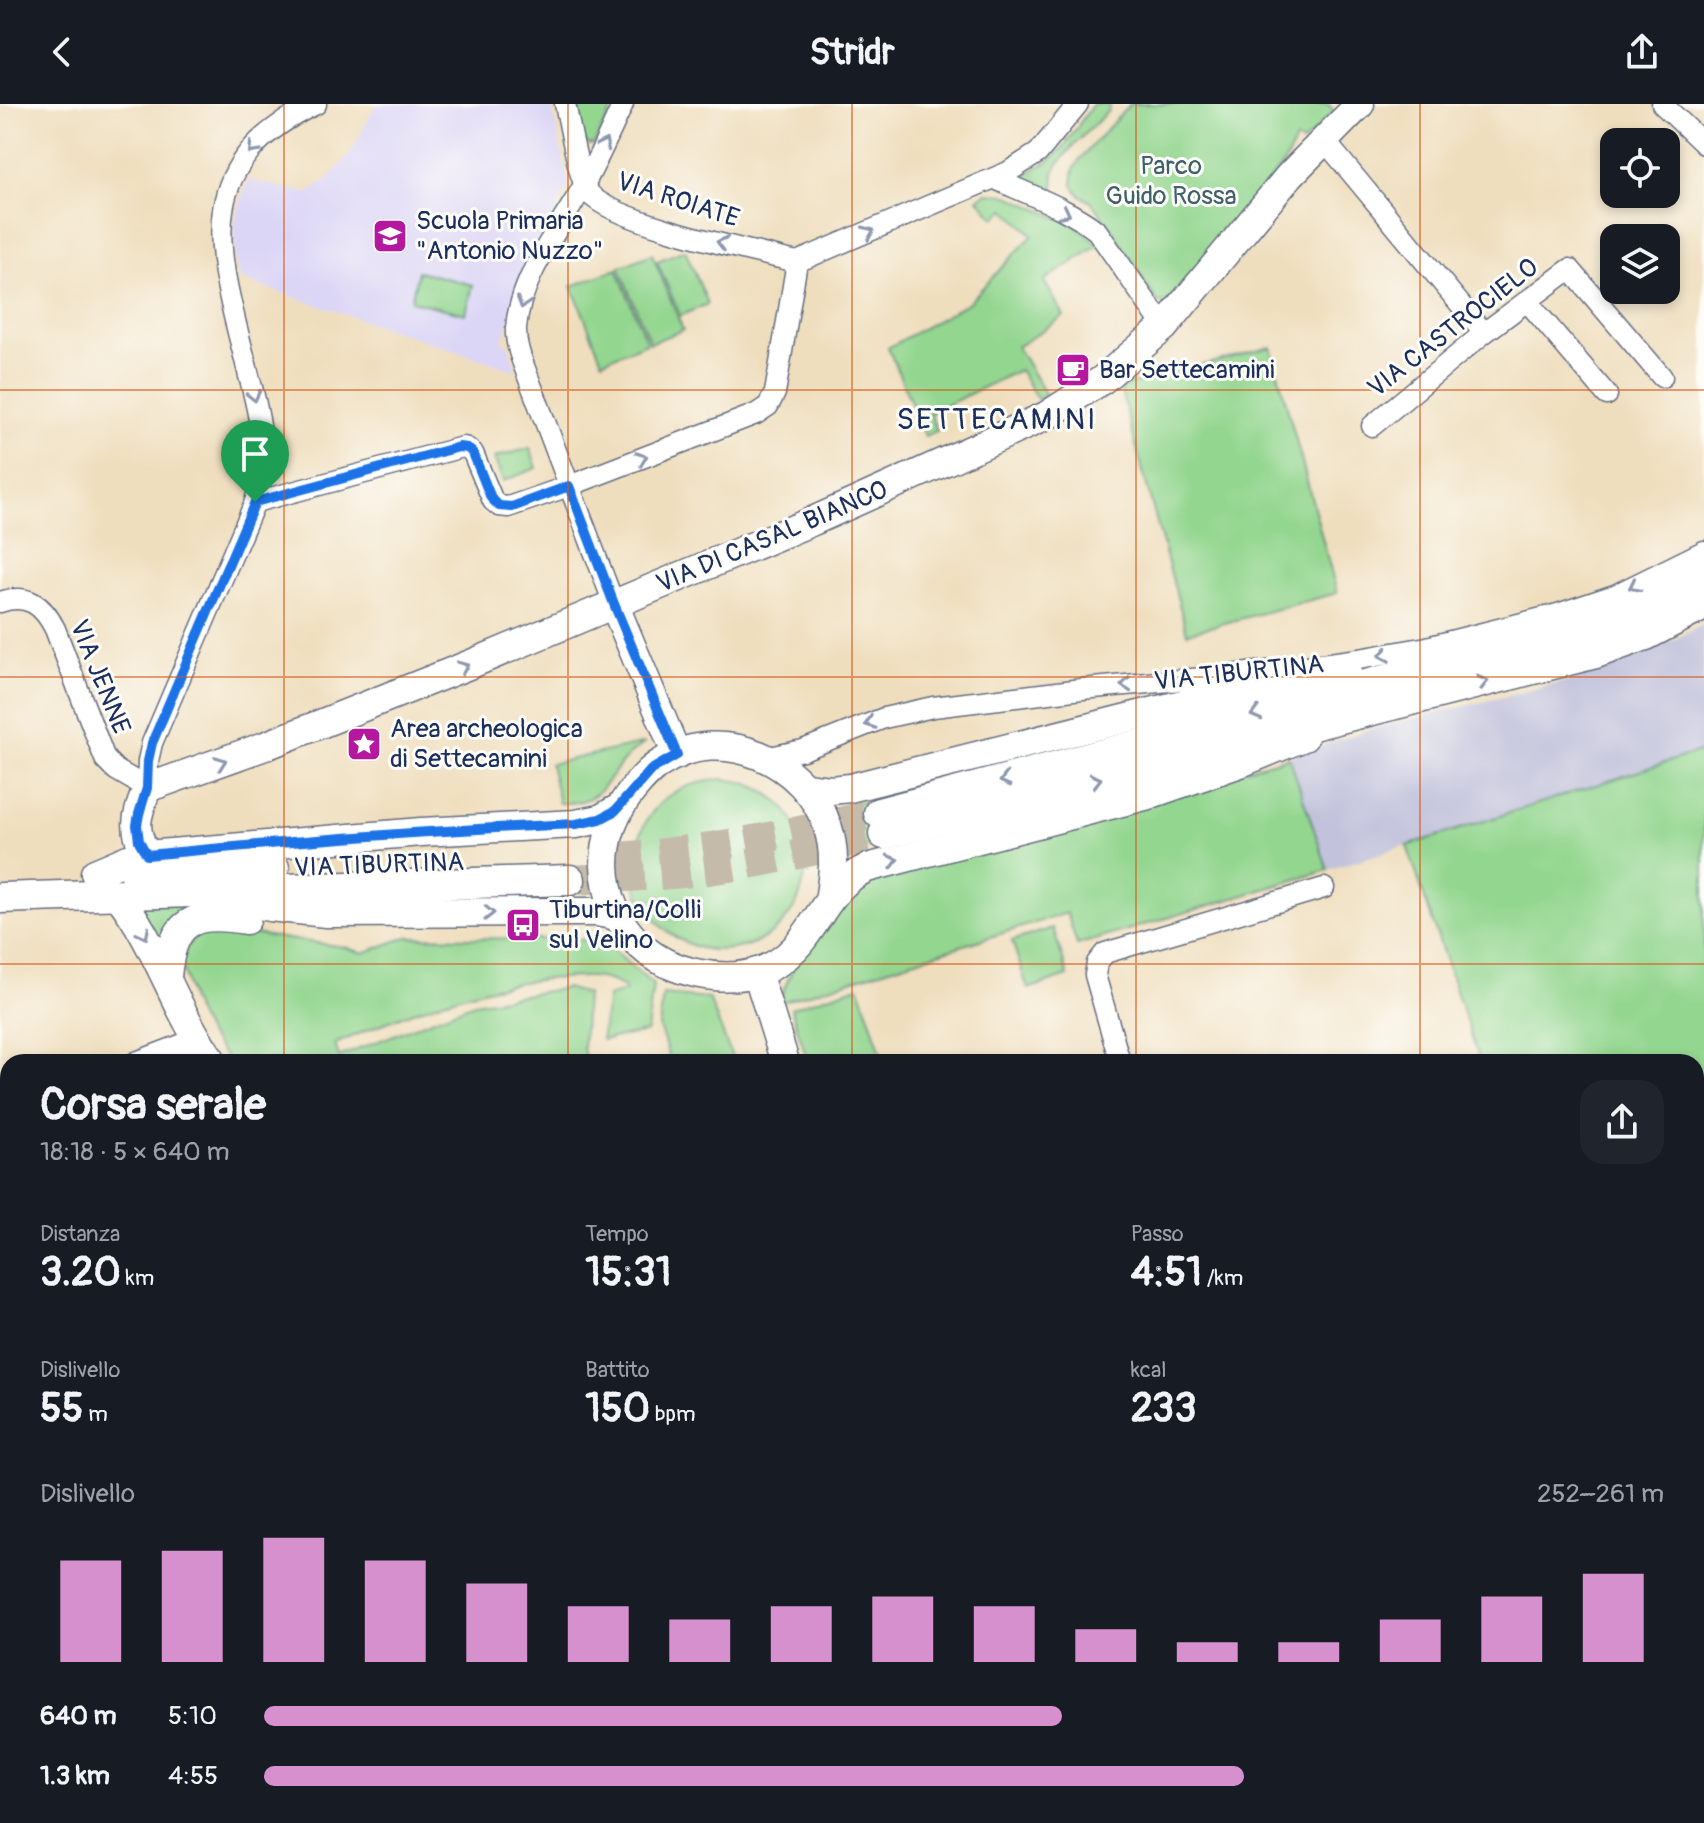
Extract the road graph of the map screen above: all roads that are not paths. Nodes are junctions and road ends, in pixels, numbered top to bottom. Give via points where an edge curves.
1 (316, 104) edge
2 (565, 104) edge
3 (623, 104) edge
4 (1078, 104) edge
5 (1360, 104) edge
6 (1662, 104) edge
7 (1325, 141) junction
8 (1704, 144) edge
9 (995, 179) junction
10 (584, 185) junction
11 (797, 262) junction
12 (1527, 301) junction
13 (1164, 327) junction
14 (1484, 333) junction
15 (1662, 377) dead end
16 (1607, 395) dead end
17 (1372, 426) dead end
18 (569, 486) junction
19 (255, 502) junction
20 (1704, 551) edge
21 (1704, 576) edge
22 (0, 602) edge
23 (614, 604) junction
24 (1704, 605) edge
25 (1487, 654) junction
26 (1357, 713) junction
27 (677, 755) junction
28 (765, 758) junction
29 (805, 787) junction
30 (147, 788) junction
31 (619, 808) junction
32 (147, 855) junction
33 (95, 873) junction
34 (0, 878) edge
35 (1324, 888) dead end
36 (188, 892) junction
37 (117, 894) junction
38 (0, 898) edge
39 (829, 901) junction
40 (411, 912) junction
41 (618, 916) junction
42 (757, 972) junction
43 (167, 977) junction
44 (205, 1051) edge
45 (783, 1054) edge
46 (1118, 1054) edge

1 -> 19 street via 251,150 236,169 222,207 225,274 261,431 262,467
2 - 10 street, VIA ROIATE
10 -> 3 street
4 - 9 street via 1038,153
5 - 7 street, VIA DI CASAL BIANCO
6 - 8 street
7 - 13 street, VIA DI CASAL BIANCO via 1290,175
7 - 14 street
11 -> 9 street
9 -> 13 street via 1097,231
11 -> 10 street, VIA ROIATE via 622,214 599,202
10 -> 18 street via 534,273 517,324 518,348
18 -> 11 street via 768,406 775,393
12 - 14 street, VIA CASTROCIELO
12 - 15 street, VIA CASTROCIELO via 1570,269
12 - 16 street
13 - 23 street, VIA DI CASAL BIANCO via 1102,380 1032,423
14 - 17 street, VIA CASTROCIELO
18 - 19 street via 512,507 499,506 473,453 459,447
18 - 23 street
19 - 30 street via 153,739
20 -> 28 street, VIA TIBURTINA via 1615,595 1414,649 1251,673 933,707
21 - 25 main road, VIA TIBURTINA via 1640,609
22 - 30 street, VIA JENNE via 27,600 46,614 105,759
23 - 27 street
30 -> 23 street, VIA DI CASAL BIANCO via 265,746
26 -> 24 main road, VIA TIBURTINA via 1596,653
25 -> 26 main road, VIA TIBURTINA via 882,824
25 - 29 street, VIA TIBURTINA via 1347,681 1222,694 850,788
39 -> 26 street, VIA TIBURTINA via 867,868 1145,796 1264,754
27 - 28 street, VIA TIBURTINA via 717,747
27 - 31 street, VIA TIBURTINA via 651,770
28 - 29 street, VIA TIBURTINA
29 - 39 street, VIA TIBURTINA via 830,835
30 - 32 street via 137,825
31 - 32 street, VIA TIBURTINA via 576,824
31 - 41 street, VIA TIBURTINA via 605,862
32 - 33 street, VIA TIBURTINA
33 - 34 main road, VIA TIBURTINA
33 - 36 main road, VIA TIBURTINA via 569,870
35 - 46 street via 1105,953 1095,975
36 - 37 main road, VIA TIBURTINA
36 - 40 street, VIA TIBURTINA via 314,912
37 - 38 main road, VIA TIBURTINA
37 -> 43 street
39 - 42 street, VIA TIBURTINA via 798,947
40 -> 41 street, VIA TIBURTINA
40 - 43 street via 375,926 347,929 203,917 175,939
41 - 42 street, VIA TIBURTINA via 642,947 673,967 710,975
42 - 45 street
43 - 44 street

